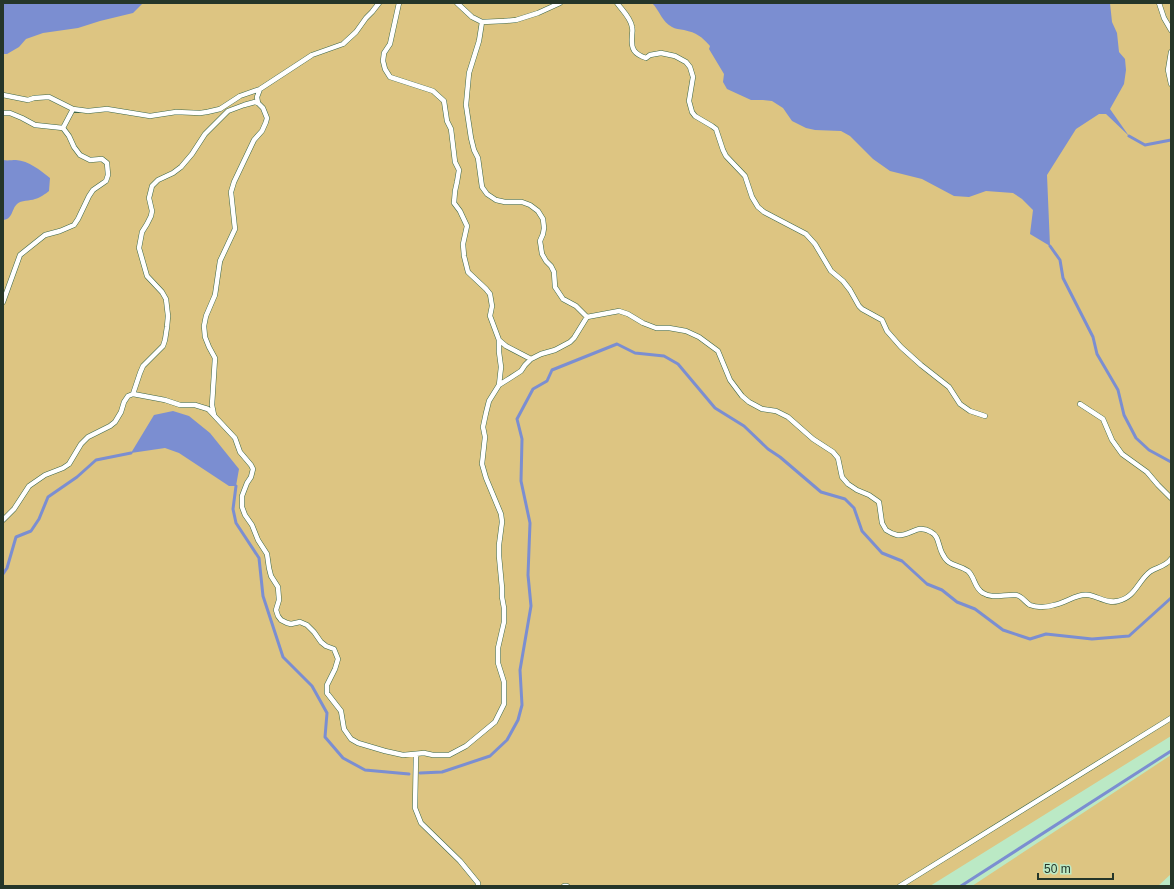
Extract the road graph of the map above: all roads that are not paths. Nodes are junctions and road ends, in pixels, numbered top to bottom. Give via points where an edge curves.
1 (378, 3) edge
2 (399, 3) edge
3 (456, 3) edge
4 (560, 3) edge
5 (617, 3) edge
6 (1159, 3) edge
7 (482, 22) junction
8 (1171, 30) edge
9 (1171, 52) edge
10 (1171, 84) edge
11 (260, 89) junction
12 (3, 95) edge
13 (258, 104) junction
14 (73, 109) junction
15 (3, 113) edge
16 (63, 128) junction
17 (3, 302) edge
18 (587, 317) junction
19 (499, 340) junction
20 (531, 359) junction
21 (499, 385) junction
22 (133, 394) junction
23 (1080, 404) dead end
24 (215, 416) junction
25 (985, 416) dead end
26 (1171, 498) edge
27 (3, 520) edge
28 (1171, 559) edge
29 (1171, 718) edge
30 (416, 754) junction
31 (478, 886) edge
32 (564, 886) edge
33 (567, 886) edge
34 (900, 886) edge

1 - 11 lane via 356,32 343,44 312,55
2 - 19 lane via 390,44 384,53 385,69 390,77 433,91 444,100 455,162 459,170 454,203 467,226 463,244 464,256 468,272 490,294 490,316
3 - 7 lane
4 - 7 lane via 521,18
5 - 25 lane via 633,28 631,41 634,52 646,58 661,53 675,56 690,67 693,77 689,101 692,112 716,130 726,156 745,176 758,207 806,234 831,271 850,290 859,306 882,320 901,347 949,387 960,404
6 - 8 lane
7 - 18 lane via 469,73 466,105 482,187 492,199 522,202 538,211 543,219 544,228 540,241 542,254 554,272 555,286 563,299 576,306
9 - 10 lane via 1168,70
11 - 13 lane
11 - 14 lane via 240,96 220,109 200,113 176,112 150,116 107,109
12 - 14 lane via 28,100 49,97
13 - 22 lane via 244,104 228,111 205,134 181,168 152,186 151,216 142,232 139,248 146,276 166,299 167,327 163,346 143,366
13 - 24 lane via 263,108 267,118 234,182 232,192 235,229 220,261 215,295 204,326 209,347 215,358 212,405
14 - 16 lane
15 - 16 lane via 35,124
16 - 17 lane via 80,155 90,160 102,159 107,163 106,181 93,190 74,225 60,232 45,235 20,255
18 - 20 lane via 570,342
18 - 28 lane via 619,311 656,328 686,331 700,337 718,351 730,380 742,396 762,409 776,411 788,417 813,439 833,452 838,458 842,477 848,484 879,502 882,523 886,530 904,535 916,529 924,529 936,535 947,562 968,571 978,590 987,596 1017,595 1037,606 1054,605 1083,595 1112,602 1119,601 1133,594 1152,570 1163,566
19 - 20 lane
19 - 21 lane
20 - 21 lane via 521,371
21 - 30 lane via 489,401 486,413 482,464 502,522 499,556 504,622 498,648 498,663 504,682 504,704 495,722 466,746 449,755
22 - 24 lane via 180,405 195,405 208,409
22 - 27 lane via 124,402 115,422 80,444 69,464 29,486 14,509
23 - 26 lane via 1103,419 1112,440 1122,454 1147,472
24 - 30 lane via 235,438 240,452 253,469 242,496 242,507 267,554 271,576 278,587 278,616 287,623 300,622 307,625 321,642 336,652 338,659 327,685 327,693 341,712 344,729 351,739 358,743 403,755
29 - 34 lane
30 - 31 lane via 416,808 421,823 460,861
32 - 33 lane

